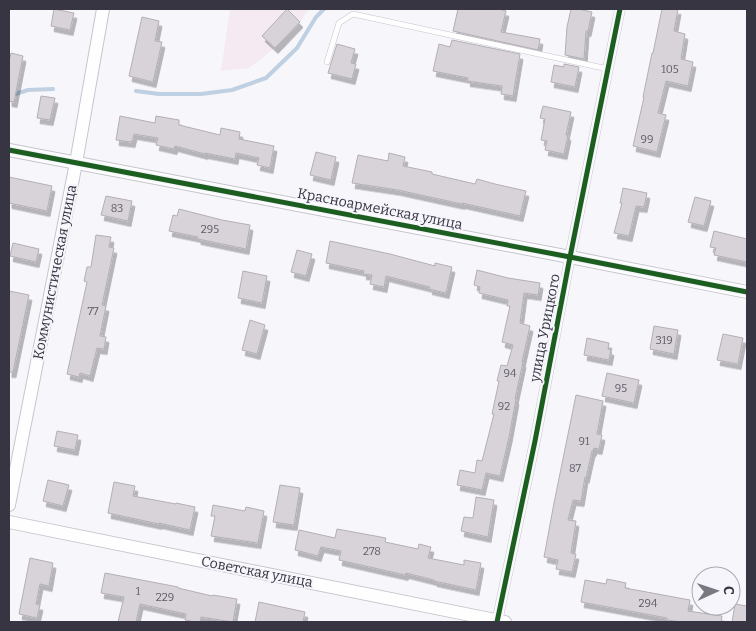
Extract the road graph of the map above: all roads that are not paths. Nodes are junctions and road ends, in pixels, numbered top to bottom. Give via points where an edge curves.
1 (103, 9) edge
2 (620, 9) edge
3 (327, 62) dead end
4 (608, 69) junction
5 (9, 150) edge
6 (76, 162) junction
7 (570, 257) junction
8 (747, 292) edge
9 (9, 505) edge
10 (9, 522) edge
11 (500, 622) edge

1 - 6 street, Коммунистическая улица
2 - 4 street, улица Урицкого
3 - 4 lane via 339,23 353,14
4 - 7 street, улица Урицкого
5 - 6 street, Красноармейская улица
6 - 7 street, Красноармейская улица
6 - 9 street, Коммунистическая улица
7 - 8 street, Красноармейская улица
7 - 11 street, улица Урицкого
10 - 11 street, Советская улица

